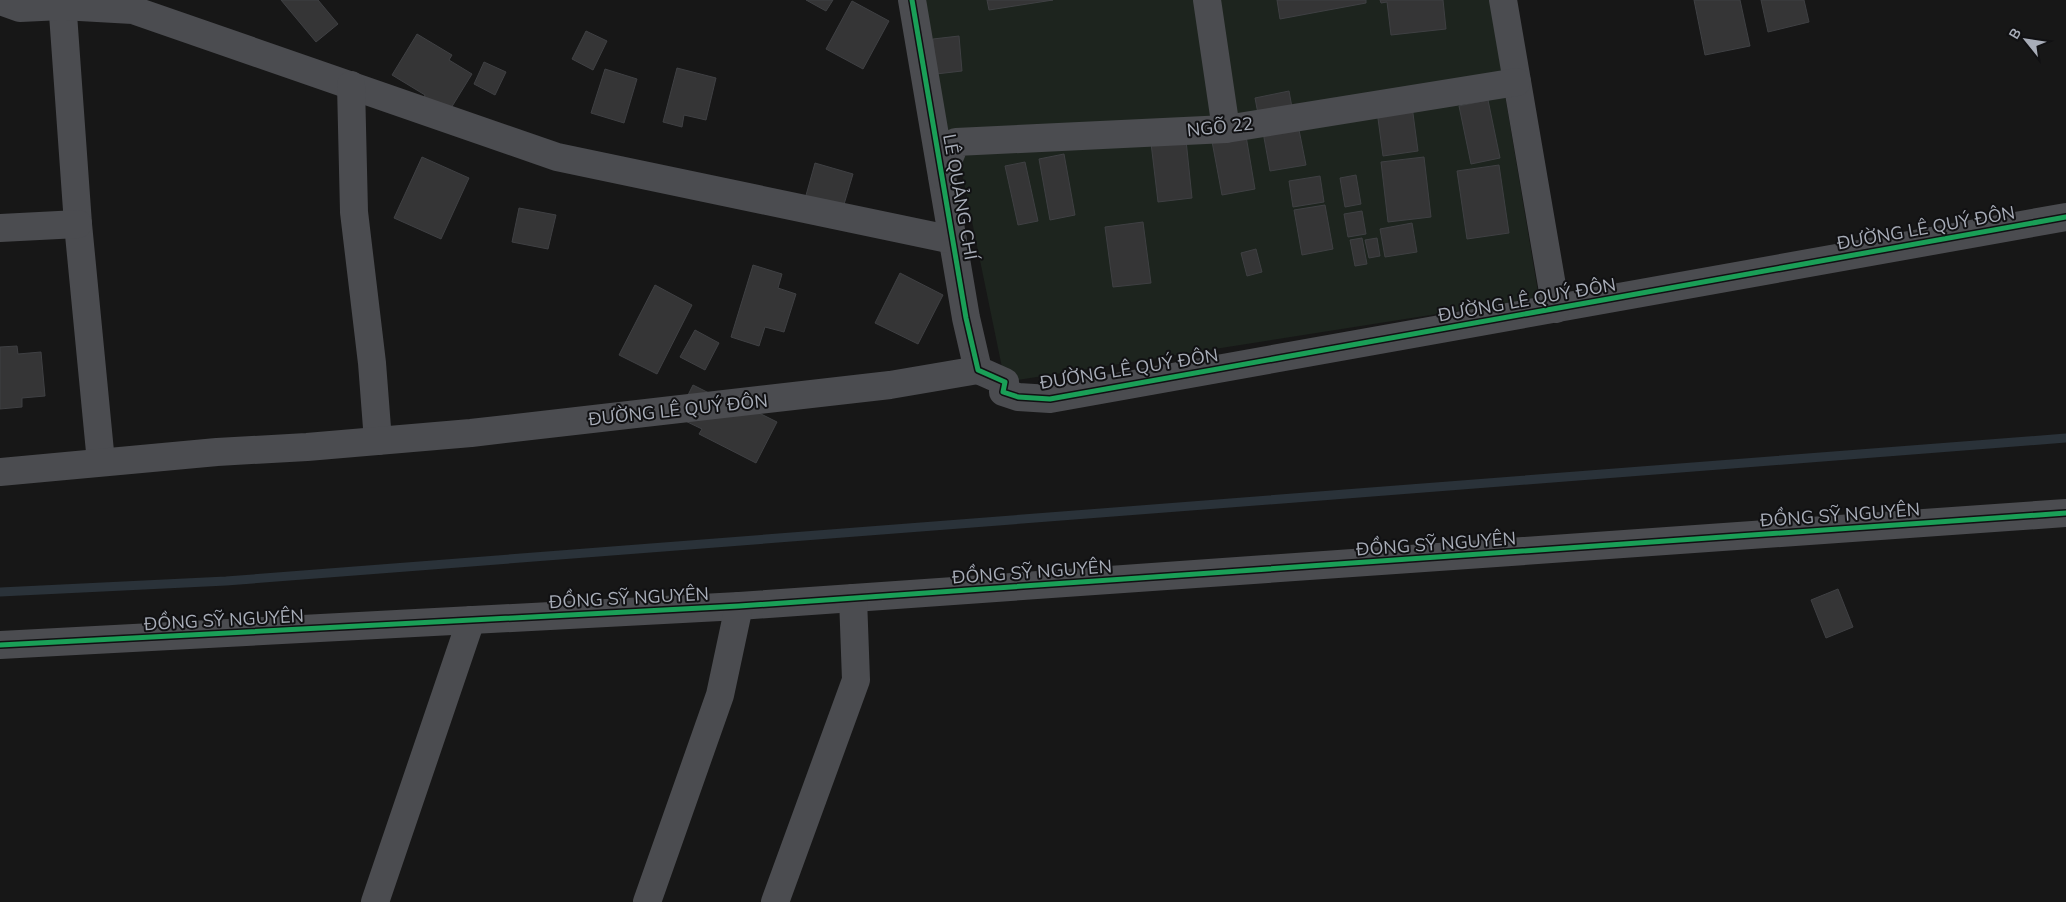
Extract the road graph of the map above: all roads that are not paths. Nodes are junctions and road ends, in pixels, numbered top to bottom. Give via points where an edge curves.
1 (0, 0) edge
2 (912, 0) edge
3 (1207, 0) edge
4 (1503, 0) edge
5 (65, 2) edge
6 (1517, 82) junction
7 (350, 85) junction
8 (1226, 129) junction
9 (942, 175) junction
10 (2066, 217) edge
11 (78, 224) junction
12 (0, 228) edge
13 (953, 240) junction
14 (1556, 309) junction
15 (978, 370) junction
16 (378, 441) junction
17 (101, 462) junction
18 (0, 472) edge
19 (2066, 513) edge
20 (853, 598) junction
21 (739, 606) junction
22 (471, 620) junction
23 (0, 645) edge
24 (375, 902) edge
25 (647, 902) edge
26 (775, 902) edge

1 - 5 street via 20,8
2 - 9 street, LÊ QUẢNG CHÍ
3 - 8 street
4 - 6 street
5 - 7 street via 133,10
5 - 11 street
6 - 8 street, NGÕ 22
6 - 14 street
7 - 13 street via 557,157
7 - 16 street via 354,212
8 - 9 street, NGÕ 22 via 956,142
9 - 13 street, LÊ QUẢNG CHÍ
10 - 14 street, ĐƯỜNG LÊ QUÝ ĐÔN
11 - 12 street
11 - 17 street
13 - 15 street, LÊ QUẢNG CHÍ
14 - 15 street, ĐƯỜNG LÊ QUÝ ĐÔN via 1050,399 1018,397 1003,392 1005,382
15 - 16 street, ĐƯỜNG LÊ QUÝ ĐÔN via 828,393
16 - 17 street, ĐƯỜNG LÊ QUÝ ĐÔN
17 - 18 street, ĐƯỜNG LÊ QUÝ ĐÔN
19 - 20 street, ĐỒNG SỸ NGUYÊN
20 - 21 street, ĐỒNG SỸ NGUYÊN
20 - 26 street via 856,680
21 - 22 street, ĐỒNG SỸ NGUYÊN
21 - 25 street via 720,695
22 - 23 street, ĐỒNG SỸ NGUYÊN
22 - 24 street

